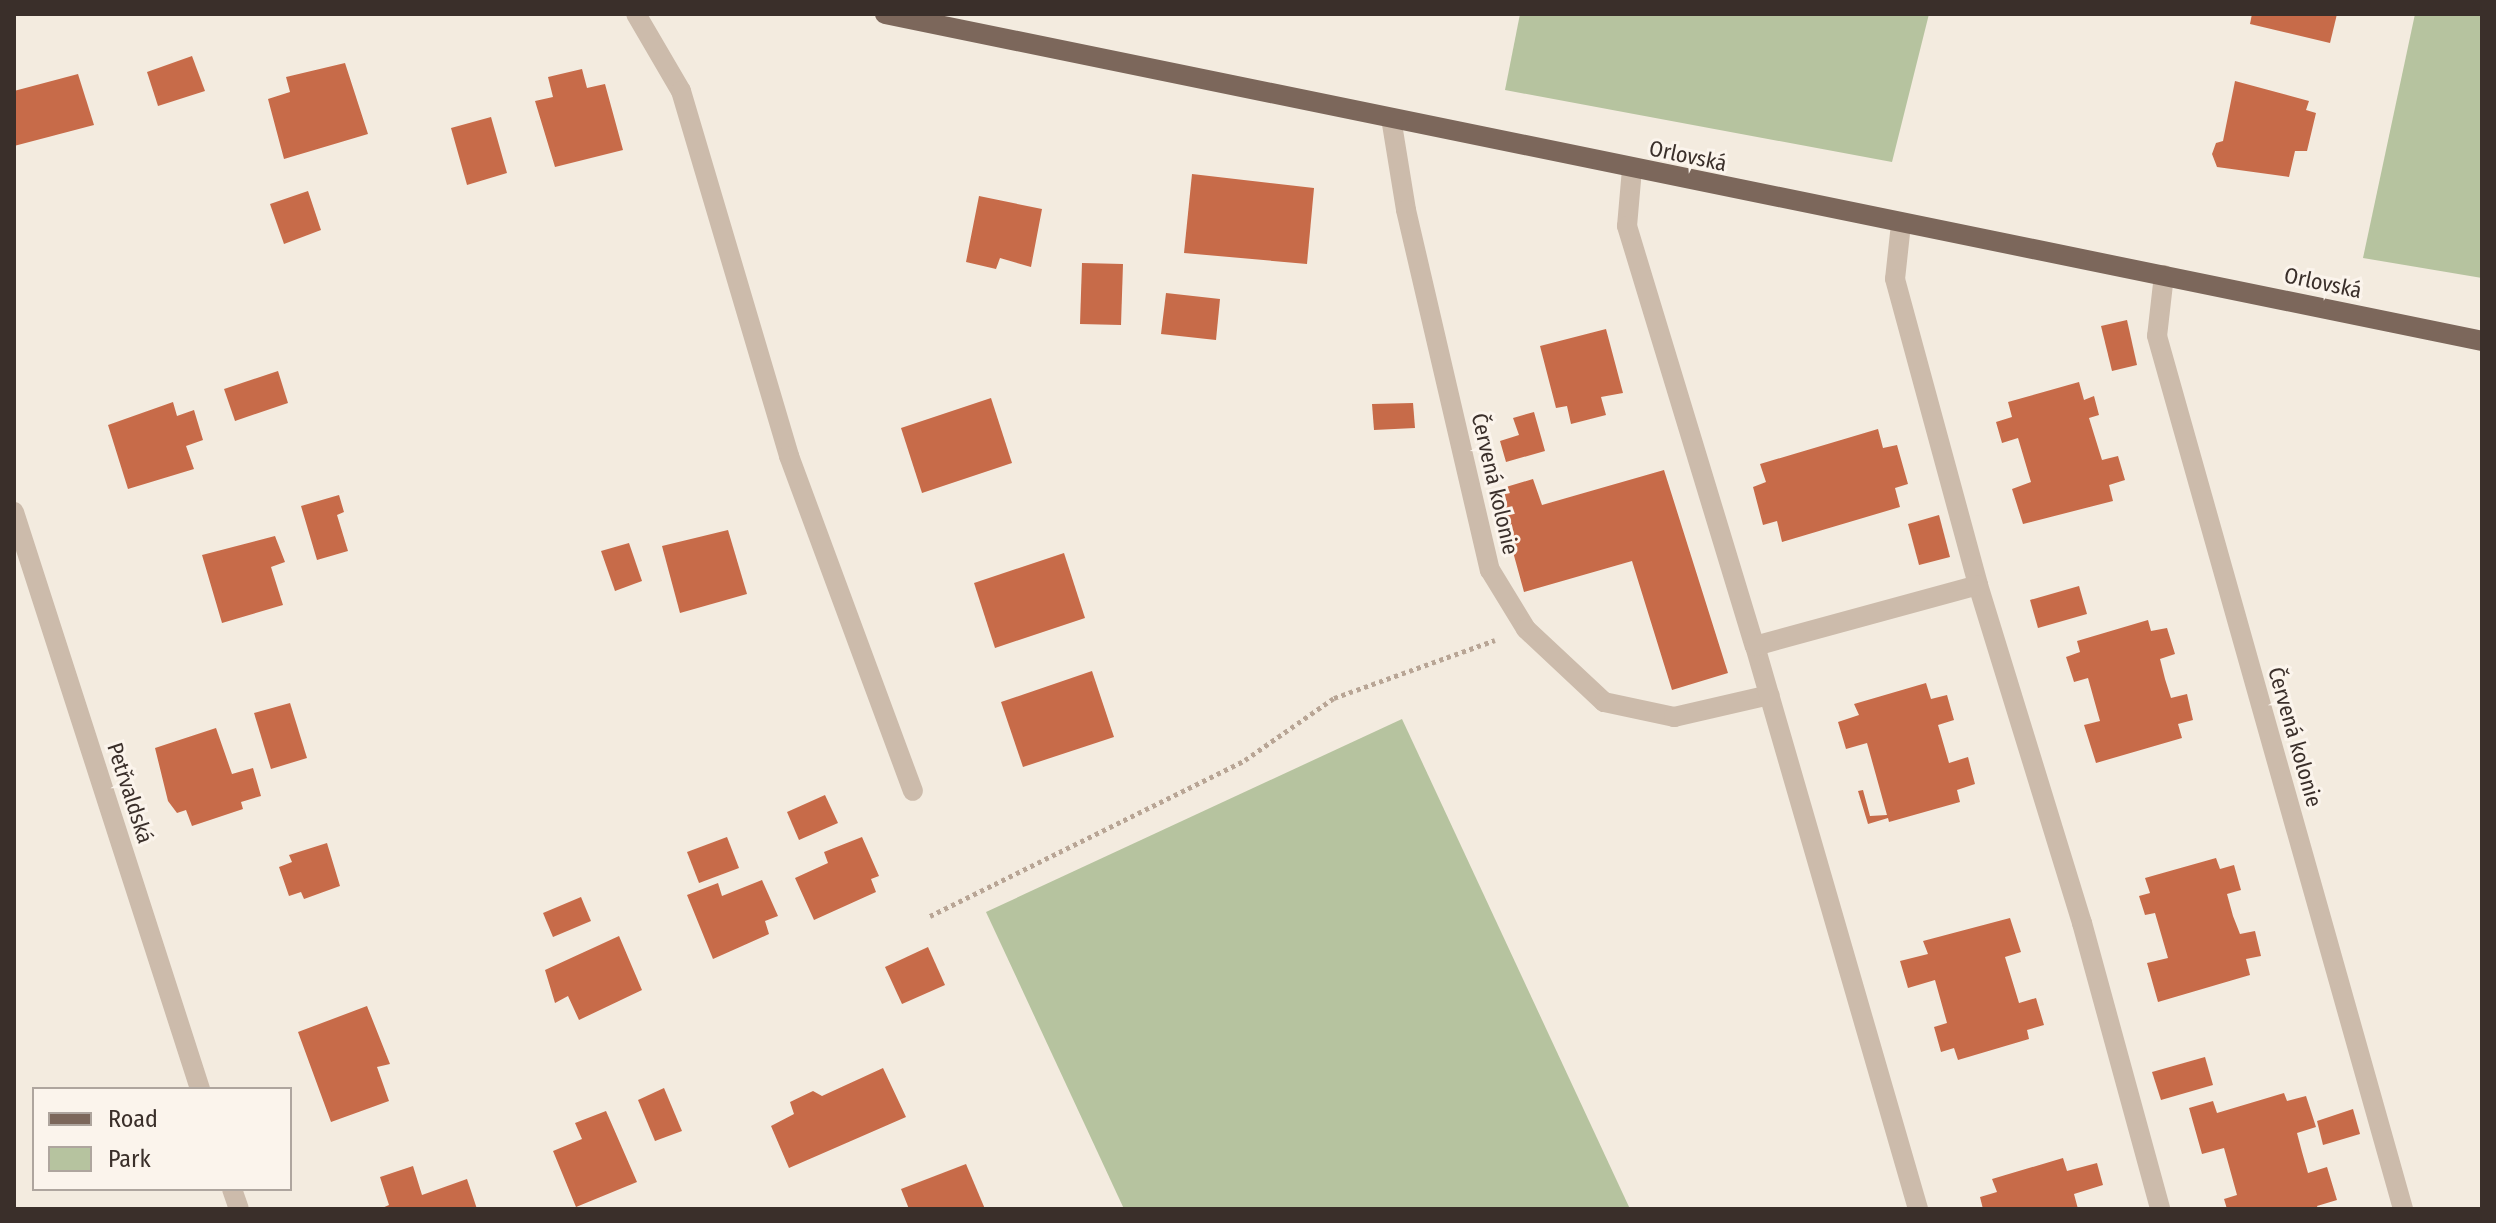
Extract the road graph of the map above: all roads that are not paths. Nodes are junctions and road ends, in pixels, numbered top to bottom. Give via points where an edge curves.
1 (636, 14) edge
2 (885, 14) edge
3 (1391, 118) junction
4 (1632, 169) junction
5 (1901, 224) junction
6 (2164, 275) junction
7 (2482, 341) edge
8 (14, 512) edge
9 (1978, 585) junction
10 (1755, 646) junction
11 (1769, 695) junction
12 (913, 791) dead end
13 (199, 1087) edge
14 (1918, 1209) edge
15 (2160, 1209) edge
16 (2403, 1209) edge

1 - 12 street via 681,91 789,456
2 - 3 main road, Orlovská
3 - 4 main road, Orlovská
3 - 11 street, Červená kolonie via 1406,210 1490,570 1526,629 1604,702 1674,717
4 - 5 main road, Orlovská
4 - 10 street via 1627,226
5 - 6 main road, Orlovská
5 - 9 street via 1895,279
6 - 7 main road, Orlovská
6 - 16 street, Červená kolonie via 2157,336
8 - 13 street, Petřvaldská
9 - 10 street
9 - 15 street via 2082,923
10 - 11 street
11 - 14 street

